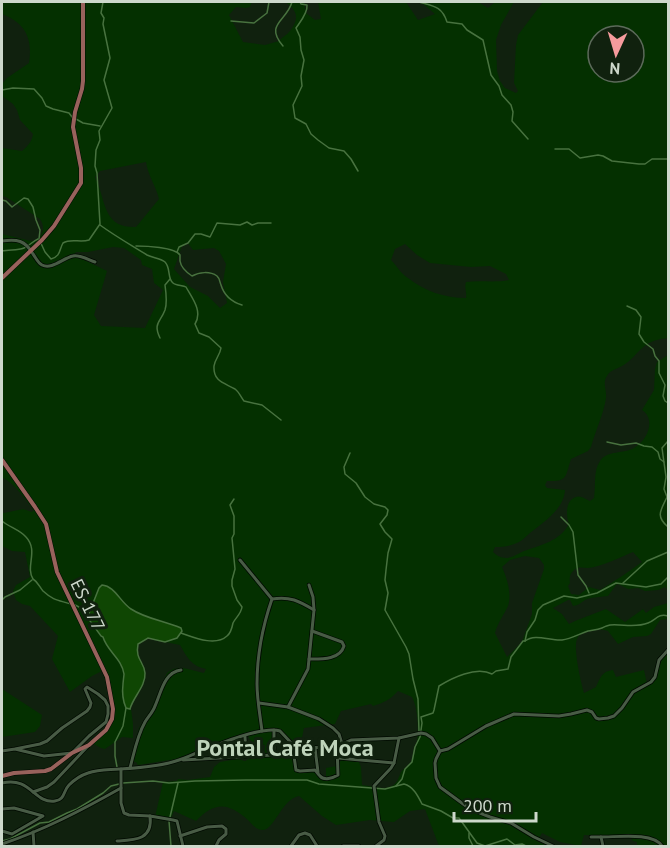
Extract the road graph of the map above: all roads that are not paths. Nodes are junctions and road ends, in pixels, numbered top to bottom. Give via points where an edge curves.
1 (83, 2) edge
2 (2, 241) edge
3 (31, 250) junction
4 (95, 262) dead end
5 (2, 278) edge
6 (2, 460) edge
7 (240, 560) dead end
8 (309, 585) dead end
9 (272, 599) junction
10 (314, 610) junction
11 (312, 631) junction
12 (669, 650) edge
13 (309, 659) junction
14 (181, 670) dead end
15 (259, 703) junction
16 (288, 707) junction
17 (274, 729) junction
18 (262, 731) junction
19 (245, 736) junction
20 (399, 738) junction
21 (342, 744) junction
22 (89, 745) junction
23 (337, 746) junction
24 (295, 747) junction
25 (315, 748) junction
26 (15, 749) junction
27 (2, 751) edge
28 (440, 751) junction
29 (72, 753) junction
30 (274, 755) junction
31 (246, 756) junction
32 (294, 756) junction
33 (338, 758) junction
34 (178, 760) junction
35 (394, 763) junction
36 (130, 768) junction
37 (121, 769) junction
38 (319, 774) junction
39 (2, 776) edge
40 (2, 783) edge
41 (121, 785) junction
42 (34, 793) junction
43 (2, 809) edge
44 (150, 816) junction
45 (2, 831) edge
46 (33, 832) junction
47 (180, 836) junction
48 (591, 837) dead end
49 (601, 837) junction
50 (117, 842) dead end
51 (2, 844) edge
52 (34, 846) edge
53 (183, 846) edge
54 (216, 846) edge
55 (291, 846) edge
56 (317, 846) edge
57 (343, 846) edge
58 (359, 846) edge
59 (376, 846) edge
60 (553, 846) edge
61 (603, 846) edge
62 (662, 846) edge

1 - 3 main road via 83,81 73,127 81,183 54,226
2 - 3 street via 15,239
3 - 4 street via 43,266 76,255
3 - 5 main road
6 - 22 main road, ES-177 / ES-177 via 46,524 57,572 107,677 112,719
7 - 9 street
8 - 10 street
9 - 10 street via 299,601
9 - 15 street via 259,664
10 - 11 street
11 - 13 street
11 - 13 street via 342,642 344,650 324,659
12 - 28 street via 659,660 651,682 633,692 614,716 599,719 587,710 559,716 514,714
13 - 16 street via 308,669
14 - 36 street via 166,678 154,710 144,723
15 - 16 street
15 - 18 street
16 - 21 street via 333,728
17 - 18 street
17 - 24 street
17 - 30 street
18 - 19 street
19 - 31 street
19 - 34 street
20 - 21 street via 351,740
20 - 28 street via 426,734
20 - 35 street
21 - 23 street
22 - 29 main road, ES-177 / ES-177
22 - 42 street via 54,782
23 - 25 street
23 - 33 street
24 - 25 street
24 - 32 street
25 - 38 street
26 - 27 street
26 - 29 street via 44,756
26 - 29 street via 47,741 87,711 91,703 87,687 105,700 108,714 106,722
28 - 60 street via 435,763 440,788 470,809 511,823
29 - 39 main road, ES-177 via 45,771
30 - 31 street
30 - 32 street
31 - 34 street
32 - 38 street via 296,770 314,770
33 - 35 street
33 - 38 street via 337,776 325,778
34 - 36 street
35 - 59 street via 374,787 385,836
36 - 37 street
37 - 41 street
37 - 42 street via 85,774 56,801
40 - 42 street via 18,782
41 - 44 street via 124,813
41 - 46 street via 78,812
43 - 45 street via 14,808 43,816 12,834
44 - 47 street via 175,820
44 - 50 street via 146,835
46 - 51 street
46 - 52 street
47 - 53 street
47 - 54 street via 222,826 226,834
48 - 49 street
49 - 61 street
49 - 62 street via 645,837
55 - 56 street via 305,833
57 - 58 street

